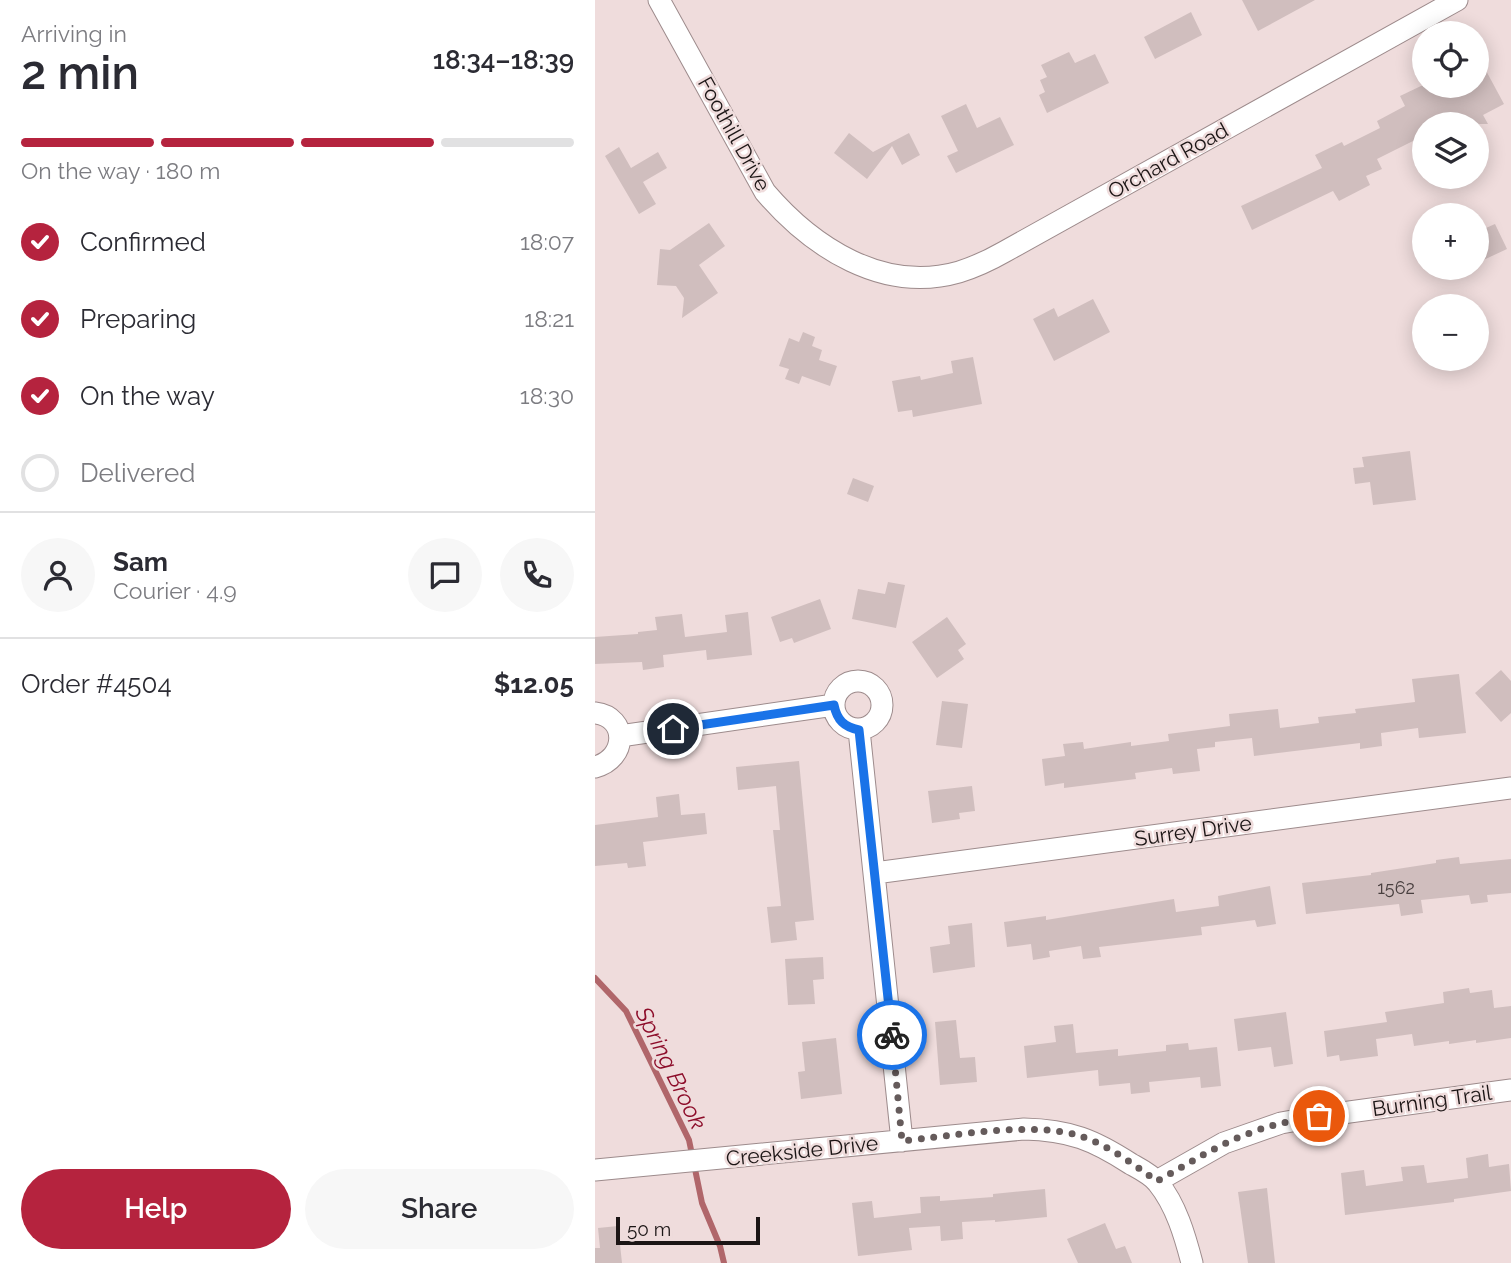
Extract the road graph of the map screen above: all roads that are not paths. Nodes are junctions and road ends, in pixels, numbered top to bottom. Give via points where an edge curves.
1 (659, 0) edge
2 (1457, 0) edge
3 (867, 268) joint
4 (834, 705) junction
5 (595, 713) edge
6 (859, 730) junction
7 (620, 736) junction
8 (595, 766) edge
9 (1511, 788) edge
10 (876, 873) junction
11 (1511, 1090) edge
12 (902, 1141) junction
13 (595, 1170) edge
14 (1157, 1181) junction
15 (1192, 1263) edge

1 - 3 street, Foothill Drive via 765,192 809,236
2 - 3 street, Orchard Road via 976,266 923,277
4 - 6 street via 841,723
4 - 6 street via 835,696 848,682 857,680 875,687 881,695 881,714 876,722
4 - 7 street
5 - 7 street via 610,718
6 - 10 street
7 - 8 street via 614,756
9 - 10 street, Surrey Drive
10 - 12 street
11 - 14 street, Burning Trail via 1281,1123 1224,1143
12 - 13 street, Creekside Drive
12 - 14 street, Creekside Drive via 1024,1129 1060,1132 1103,1145
14 - 15 street, Creekside Drive via 1179,1221

